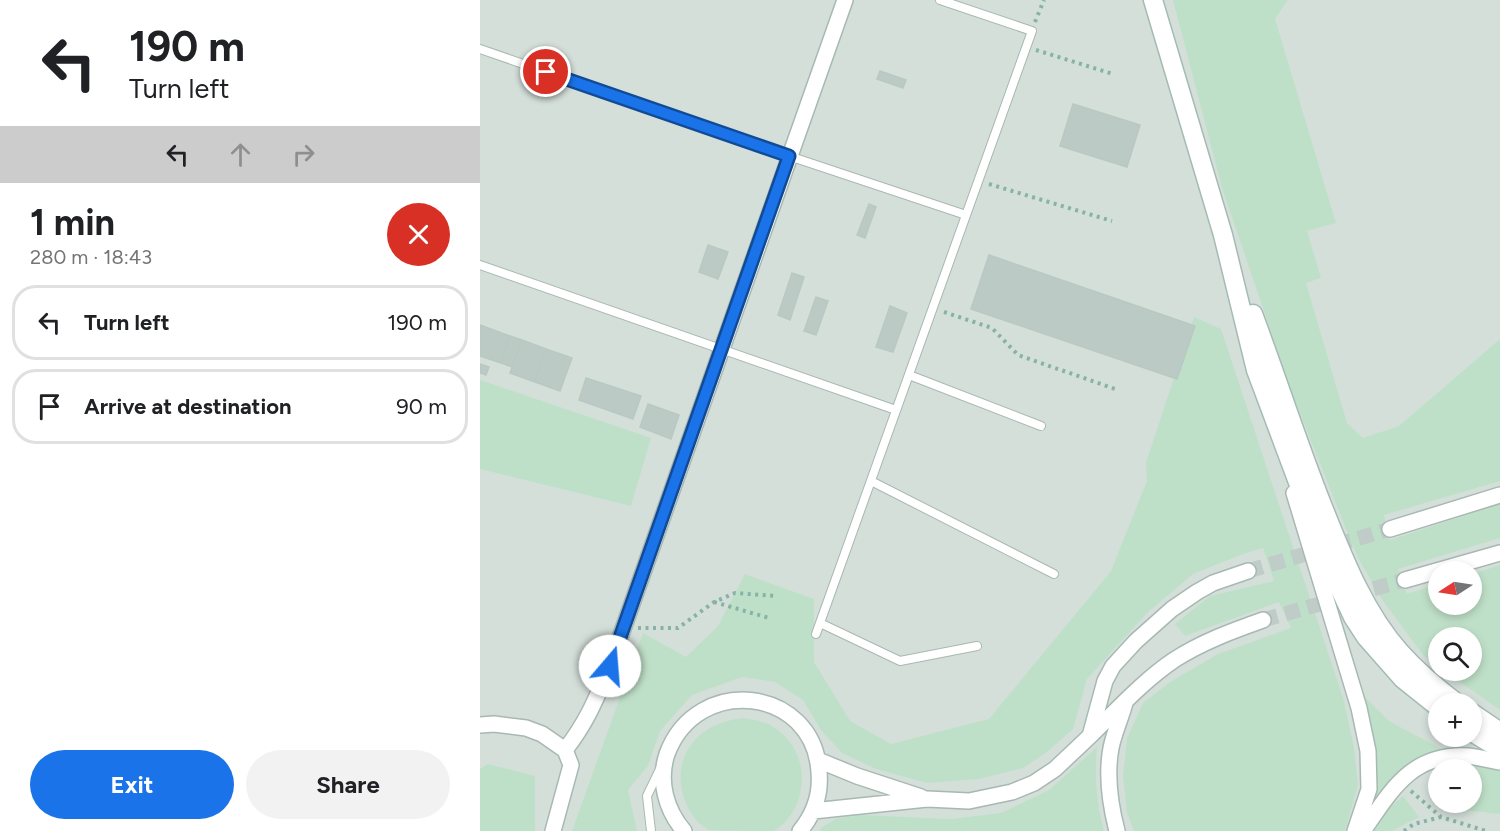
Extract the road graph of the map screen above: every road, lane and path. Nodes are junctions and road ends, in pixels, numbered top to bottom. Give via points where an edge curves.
1 (845, 0) edge
2 (940, 0) edge
3 (1044, 0) edge
4 (1153, 0) edge
5 (1032, 31) junction
6 (1026, 47) junction
7 (480, 49) edge
8 (1113, 74) dead end
9 (789, 156) junction
10 (979, 180) junction
11 (966, 215) junction
12 (1112, 221) dead end
13 (1223, 235) junction
14 (480, 265) edge
15 (933, 308) junction
16 (721, 349) junction
17 (1256, 370) junction
18 (909, 375) junction
19 (1118, 390) dead end
20 (896, 410) junction
21 (1041, 426) dead end
22 (871, 481) junction
23 (1500, 495) edge
24 (1390, 529) tunnel mouth
25 (1500, 553) edge
26 (1248, 571) tunnel mouth
27 (1054, 574) dead end
28 (1405, 580) tunnel mouth
29 (777, 596) dead end
30 (714, 602) junction
31 (769, 618) dead end
32 (1263, 620) tunnel mouth
33 (820, 623) junction
34 (622, 628) junction
35 (816, 633) dead end
36 (977, 646) dead end
37 (1443, 693) edge
38 (1428, 699) edge
39 (1126, 700) junction
40 (1482, 724) edge
41 (480, 725) edge
42 (1482, 725) edge
43 (1500, 728) edge
44 (1482, 730) edge
45 (1500, 732) edge
46 (1090, 736) junction
47 (1500, 749) edge
48 (565, 750) junction
49 (665, 760) junction
50 (818, 760) junction
51 (1500, 762) edge
52 (1399, 780) junction
53 (927, 799) junction
54 (813, 811) junction
55 (1441, 817) junction
56 (553, 831) edge
57 (651, 831) edge
58 (684, 831) edge
59 (800, 831) edge
60 (1117, 831) edge
61 (1355, 831) edge
62 (1363, 831) edge
63 (1404, 831) edge
64 (1486, 831) edge

1 - 9 street
2 - 5 lane
3 - 5 path
4 - 13 main road
5 - 6 lane
6 - 8 path
6 - 10 lane
7 - 9 lane
9 - 11 lane
9 - 16 street
10 - 11 lane
10 - 12 path
11 - 15 lane
13 - 17 main road
13 - 37 main road via 1303,457 1354,579 1400,651
14 - 16 lane
15 - 18 lane
15 - 19 path via 992,328 1018,355
16 - 20 lane
16 - 34 street
17 - 38 main road via 1330,568 1353,617 1365,638 1403,679
17 - 61 street via 1359,708 1368,751 1369,789
18 - 20 lane
18 - 21 lane
20 - 22 lane
22 - 27 lane
22 - 33 lane
23 - 24 street
25 - 28 street
26 - 46 street via 1213,583 1172,609 1113,666
29 - 30 path via 735,593
30 - 31 path
30 - 34 path via 678,628
32 - 39 street via 1193,649
33 - 35 lane
33 - 36 lane via 900,661
34 - 48 street via 592,711
39 - 46 street
39 - 60 street via 1111,759 1110,797
40 - 43 street
41 - 48 street via 525,728
42 - 45 main road
44 - 47 main road
46 - 53 street via 1055,769 1012,792 969,801
48 - 56 street via 571,765
49 - 50 street via 671,743 693,716 724,701 742,699 776,707 790,717 803,729
49 - 57 lane via 647,796
49 - 58 street via 666,800
50 - 53 street
50 - 54 street via 820,786
51 - 52 street via 1467,756 1439,759
52 - 55 path
52 - 62 street
53 - 54 street
54 - 59 street
55 - 63 path via 1413,824
55 - 64 path

